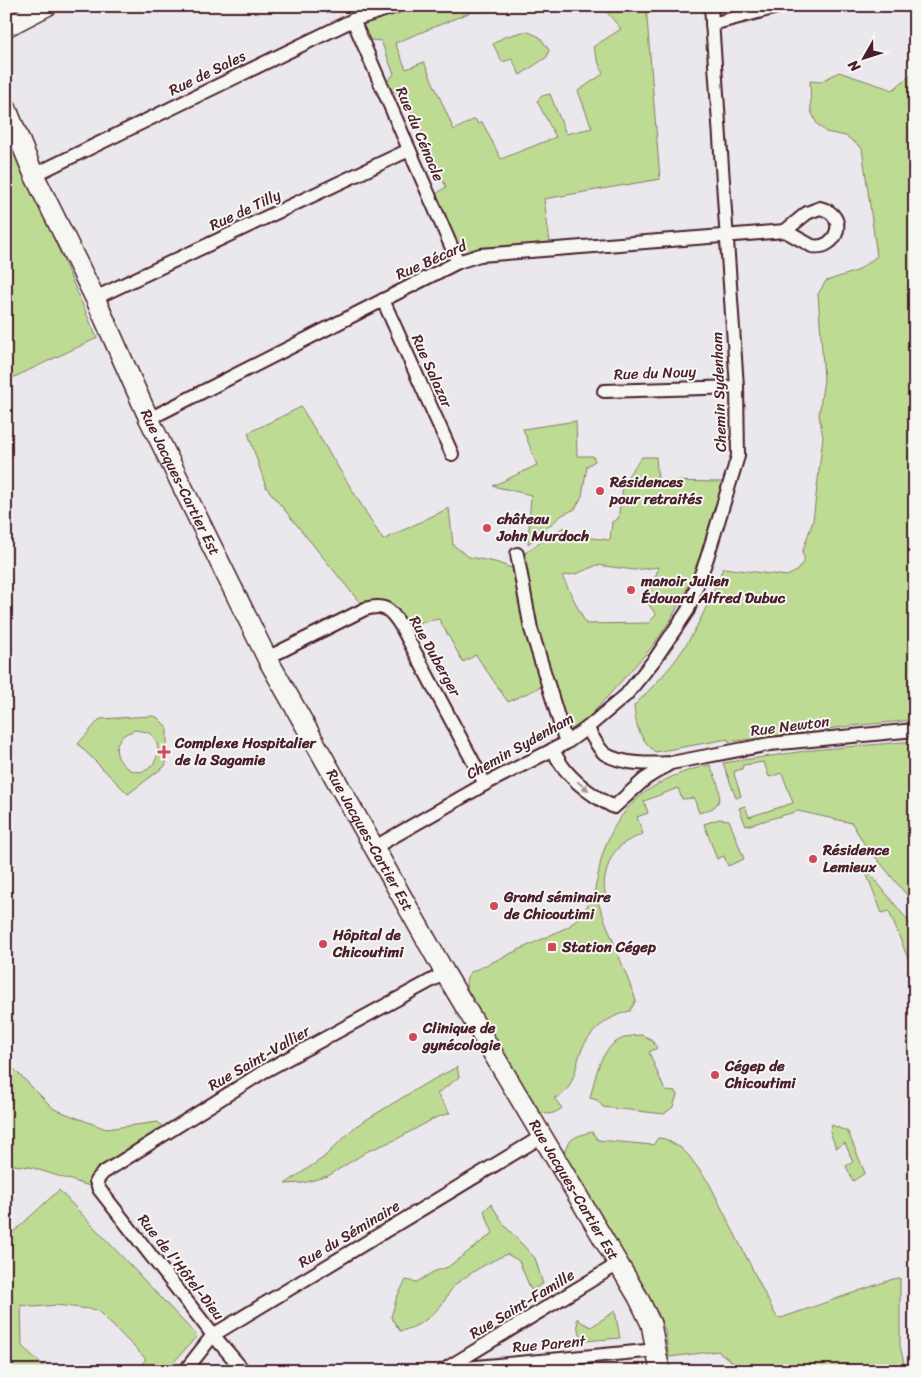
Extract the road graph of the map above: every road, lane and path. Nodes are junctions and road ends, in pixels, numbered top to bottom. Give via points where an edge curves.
1 (48, 6) edge
2 (397, 6) edge
3 (710, 6) edge
4 (781, 6) edge
5 (353, 20) junction
6 (712, 24) junction
7 (6, 26) edge
8 (6, 107) edge
9 (410, 150) junction
10 (34, 175) junction
11 (785, 231) dead end
12 (727, 236) junction
13 (458, 262) junction
14 (95, 298) junction
15 (383, 300) junction
16 (737, 387) junction
17 (604, 391) dead end
18 (149, 419) junction
19 (452, 454) dead end
20 (517, 554) dead end
21 (267, 658) junction
22 (587, 728) junction
23 (915, 730) edge
24 (566, 743) junction
25 (554, 749) junction
26 (671, 763) junction
27 (485, 784) junction
28 (375, 847) junction
29 (445, 973) junction
30 (541, 1136) junction
31 (96, 1181) joint
32 (618, 1264) junction
33 (213, 1335) junction
34 (657, 1350) junction
35 (443, 1370) edge
36 (185, 1371) edge
37 (244, 1371) edge
38 (660, 1371) edge

1 - 7 main road
2 - 5 street, Rue de Sales
3 - 6 street, Chemin Sydenham
4 - 6 street
5 - 9 street, Rue du Cénacle
5 - 10 street, Rue de Sales
6 - 12 street, Chemin Sydenham
8 - 10 main road, Rue Jacques-Cartier Est
9 - 13 street, Rue du Cénacle
9 - 14 street, Rue de Tilly
10 - 14 main road, Rue Jacques-Cartier Est
11 - 12 street, Rue Bécard
12 - 13 street, Rue Bécard via 480,255
12 - 16 street, Chemin Sydenham
13 - 15 street, Rue Bécard
14 - 18 main road, Rue Jacques-Cartier Est
15 - 18 street, Rue Bécard
15 - 19 street, Rue Salazar
16 - 17 street, Rue du Nouy
16 - 22 street, Chemin Sydenham via 738,456 688,610 626,695
18 - 21 main road, Rue Jacques-Cartier Est
20 - 24 street via 531,628
21 - 27 street, Rue Duberger via 365,609 386,608 401,626
21 - 28 main road, Rue Jacques-Cartier Est
22 - 24 street, Chemin Sydenham
22 - 26 street, Rue Newton via 605,753 629,762
23 - 26 street, Rue Newton via 770,744
24 - 25 street, Chemin Sydenham
25 -> 26 street, Rue Newton via 567,772 600,800 614,807 645,779
25 - 27 street, Chemin Sydenham
27 - 28 street, Chemin Sydenham
28 - 29 main road, Rue Jacques-Cartier Est
29 - 30 main road, Rue Jacques-Cartier Est
29 - 31 street, Rue Saint-Vallier via 263,1072 102,1173
30 - 32 main road, Rue Jacques-Cartier Est
30 - 33 street, Rue du Séminaire
31 - 33 street, Rue de l'Hôtel-Dieu via 99,1190
32 - 34 main road, Rue Jacques-Cartier Est via 651,1324
32 - 35 street, Rue Saint-Famille
33 - 36 street, Rue du Séminaire
33 - 37 street, Rue de l'Hôtel-Dieu
34 - 35 street, Rue Parent
34 - 38 main road, Rue Jacques-Cartier Est

